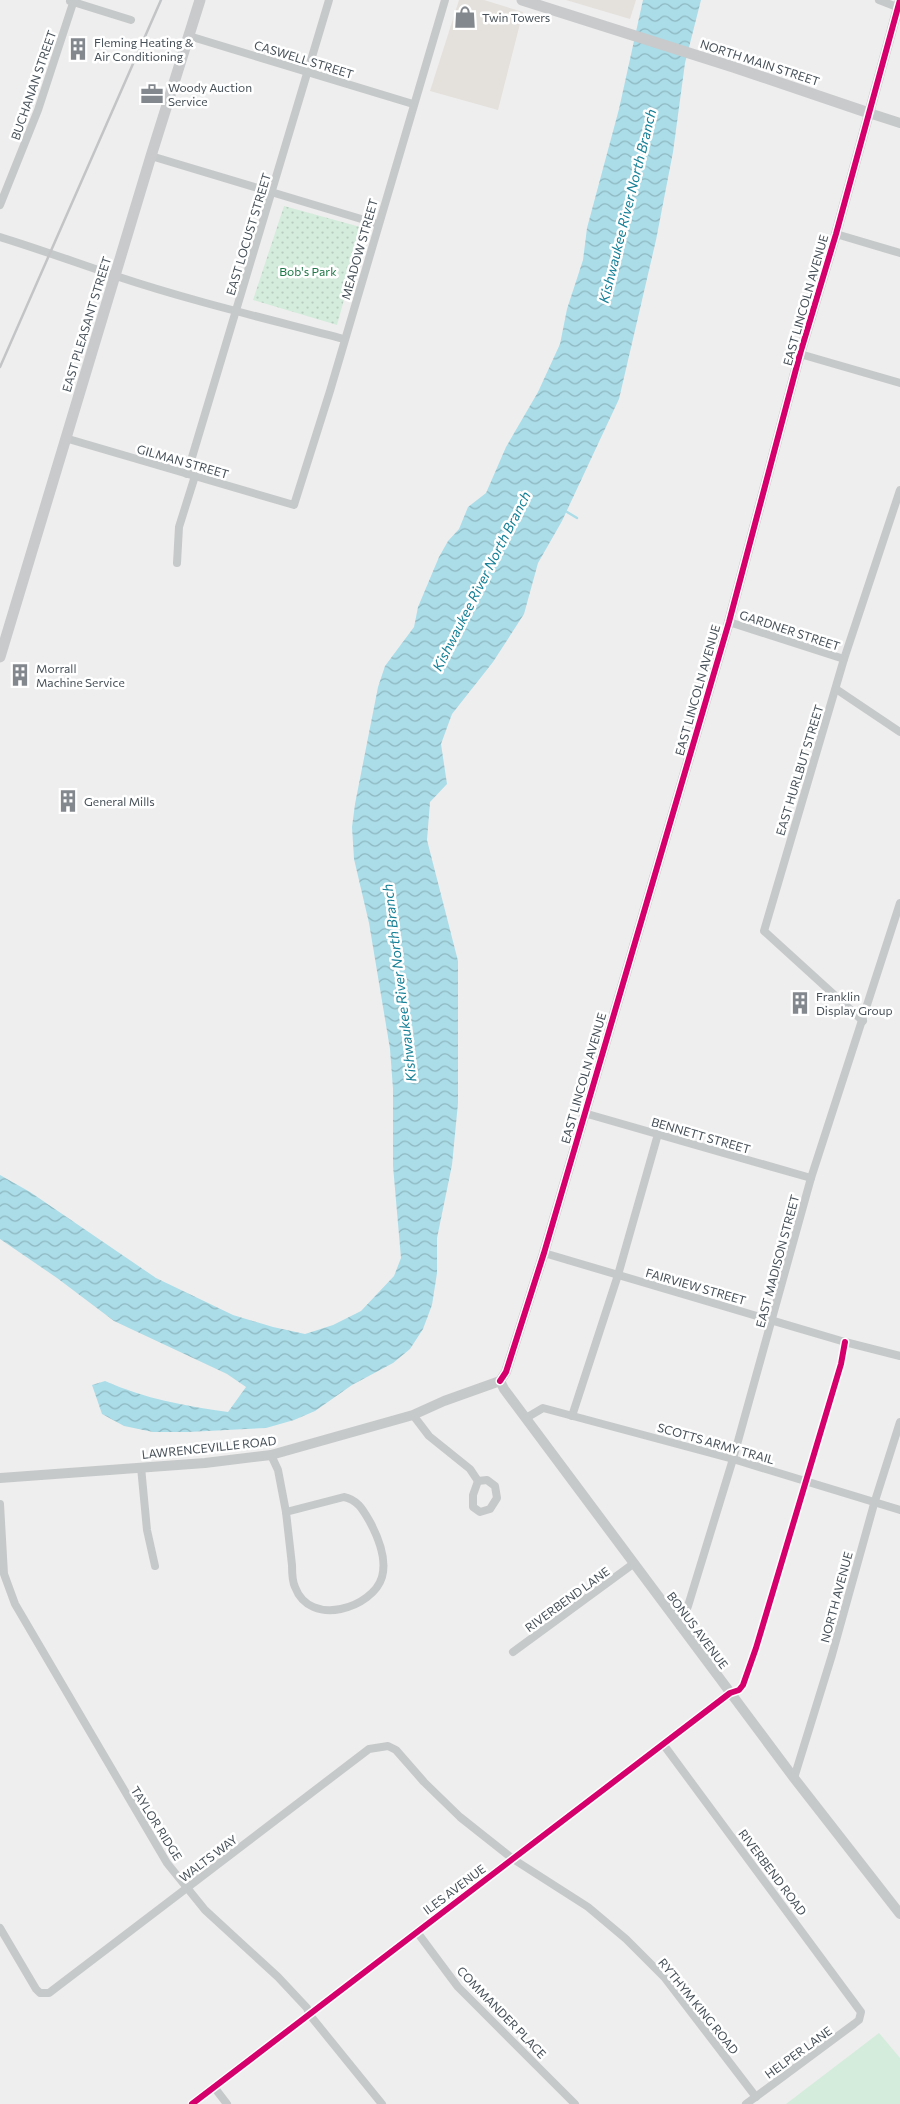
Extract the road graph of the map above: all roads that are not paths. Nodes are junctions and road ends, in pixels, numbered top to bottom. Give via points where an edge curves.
1 (72, 0) edge
2 (200, 0) edge
3 (329, 0) edge
4 (445, 0) edge
5 (522, 0) edge
6 (879, 0) edge
7 (899, 4) edge
8 (131, 20) dead end
9 (188, 36) junction
10 (309, 72) junction
11 (413, 104) junction
12 (869, 113) junction
13 (900, 123) edge
14 (151, 156) junction
15 (273, 191) junction
16 (0, 205) edge
17 (378, 224) junction
18 (836, 234) junction
19 (0, 237) edge
20 (900, 253) edge
21 (116, 276) junction
22 (235, 311) junction
23 (344, 339) junction
24 (800, 354) junction
25 (900, 383) edge
26 (65, 438) junction
27 (187, 474) junction
28 (196, 476) junction
29 (900, 490) edge
30 (294, 505) joint
31 (177, 563) dead end
32 (729, 622) junction
33 (0, 657) edge
34 (844, 659) junction
35 (836, 689) junction
36 (900, 732) edge
37 (900, 903) edge
38 (863, 1021) junction
39 (584, 1113) junction
40 (658, 1134) junction
41 (812, 1178) junction
42 (544, 1253) junction
43 (618, 1275) junction
44 (772, 1320) junction
45 (845, 1342) junction
46 (900, 1356) edge
47 (500, 1381) junction
48 (413, 1415) junction
49 (572, 1416) junction
50 (526, 1418) junction
51 (900, 1422) edge
52 (271, 1455) junction
53 (733, 1459) junction
54 (141, 1467) junction
55 (0, 1478) edge
56 (478, 1481) dead end
57 (804, 1481) junction
58 (0, 1504) edge
59 (874, 1504) junction
60 (900, 1510) edge
61 (286, 1512) junction
62 (634, 1564) junction
63 (155, 1566) dead end
64 (2, 1574) edge
65 (680, 1626) junction
66 (514, 1652) dead end
67 (730, 1693) junction
68 (663, 1744) junction
69 (388, 1746) joint
70 (794, 1778) junction
71 (513, 1859) junction
72 (187, 1888) junction
73 (900, 1914) edge
74 (0, 1928) edge
75 (417, 1932) junction
76 (309, 2014) junction
77 (860, 2016) joint
78 (214, 2087) junction
79 (756, 2097) junction
80 (192, 2104) edge
81 (227, 2104) edge
82 (382, 2104) edge
83 (575, 2104) edge
84 (746, 2104) edge

1 - 8 street
1 - 16 street, BUCHANAN STREET via 38,110
2 - 9 main road, EAST PLEASANT STREET
3 - 10 street, EAST LOCUST STREET
4 - 11 street, MEADOW STREET
5 - 12 main road, NORTH MAIN STREET
6 - 7 street, EAST LINCOLN AVENUE
7 - 12 street, EAST LINCOLN AVENUE
9 - 10 street, CASWELL STREET
9 - 14 main road, EAST PLEASANT STREET
10 - 11 street, CASWELL STREET
10 - 15 street, EAST LOCUST STREET
11 - 17 street, MEADOW STREET
12 - 13 street, NORTH MAIN STREET
12 - 18 street, EAST LINCOLN AVENUE
14 - 15 street
14 - 21 main road, EAST PLEASANT STREET
15 - 17 street
15 - 22 street, EAST LOCUST STREET
17 - 23 street, MEADOW STREET
18 - 20 street
18 - 24 street, EAST LINCOLN AVENUE
19 - 21 street
21 - 22 street
21 - 26 main road, EAST PLEASANT STREET
22 - 23 street
22 - 27 street, EAST LOCUST STREET
23 - 30 street, MEADOW STREET
24 - 25 street
24 - 32 street, EAST LINCOLN AVENUE
26 - 27 street, GILMAN STREET
26 - 33 main road, EAST PLEASANT STREET
27 - 28 street, GILMAN STREET
28 - 30 street, GILMAN STREET
28 - 31 street via 179,527
29 - 34 street, EAST HURLBUT STREET
32 - 34 street, GARDNER STREET
32 - 39 street, EAST LINCOLN AVENUE
34 - 35 street, EAST HURLBUT STREET
35 - 36 street
35 - 38 street, EAST HURLBUT STREET via 764,931
37 - 38 street, EAST MADISON STREET
38 - 41 street, EAST MADISON STREET
39 - 40 street, BENNETT STREET
39 - 42 street, EAST LINCOLN AVENUE
40 - 41 street, BENNETT STREET
40 - 43 street
41 - 44 street, EAST MADISON STREET
42 - 43 street, FAIRVIEW STREET
42 - 47 street, EAST LINCOLN AVENUE via 506,1372
43 - 44 street, FAIRVIEW STREET
43 - 49 street
44 - 45 street, FAIRVIEW STREET
44 - 53 street, EAST MADISON STREET
45 - 46 street, FAIRVIEW STREET
45 - 57 street, ILES AVENUE
47 - 48 street, LAWRENCEVILLE ROAD
47 - 50 street, BONUS AVENUE
48 - 52 street, LAWRENCEVILLE ROAD
48 - 56 street via 429,1436 470,1469
49 - 50 street, SCOTTS ARMY TRAIL via 543,1408
49 - 53 street, SCOTTS ARMY TRAIL
50 - 62 street, BONUS AVENUE
51 - 59 street, NORTH AVENUE
52 - 54 street, LAWRENCEVILLE ROAD
52 - 61 street via 278,1470
53 - 57 street, SCOTTS ARMY TRAIL
53 - 65 street, EAST MADISON STREET
54 - 55 street, LAWRENCEVILLE ROAD
54 - 63 street via 147,1530
57 - 59 street, SCOTTS ARMY TRAIL
57 - 67 street, ILES AVENUE via 743,1686
58 - 64 street, TAYLOR RIDGE
59 - 60 street, SCOTTS ARMY TRAIL
59 - 70 street, NORTH AVENUE
61 - 61 street via 336,1498 351,1499 357,1503 373,1528 382,1554 382,1575 376,1588 367,1596 337,1610 323,1610 306,1603 294,1587
62 - 65 street, BONUS AVENUE
62 - 66 street, RIVERBEND LANE
64 - 72 street, TAYLOR RIDGE via 44,1658 167,1863
65 - 67 street, BONUS AVENUE
67 - 68 street, ILES AVENUE
67 - 70 street, BONUS AVENUE
68 - 71 street, ILES AVENUE
68 - 77 street, RIVERBEND ROAD via 860,2009
69 - 71 street, RYTHYM KING ROAD via 396,1750 460,1817
69 - 72 street, WALTS WAY via 369,1749
70 - 73 street, BONUS AVENUE
71 - 75 street, ILES AVENUE
71 - 79 street, RYTHYM KING ROAD via 588,1907 626,1939 665,1978
72 - 74 street, WALTS WAY via 53,1992 43,1994 36,1989
72 - 76 street, TAYLOR RIDGE via 205,1910 278,1977
75 - 76 street, ILES AVENUE
75 - 83 street, COMMANDER PLACE via 458,1987
76 - 78 street, ILES AVENUE
76 - 82 street, TAYLOR RIDGE
77 - 79 street, HELPER LANE via 854,2024
78 - 80 street, ILES AVENUE
78 - 81 street
79 - 84 street, HELPER LANE

